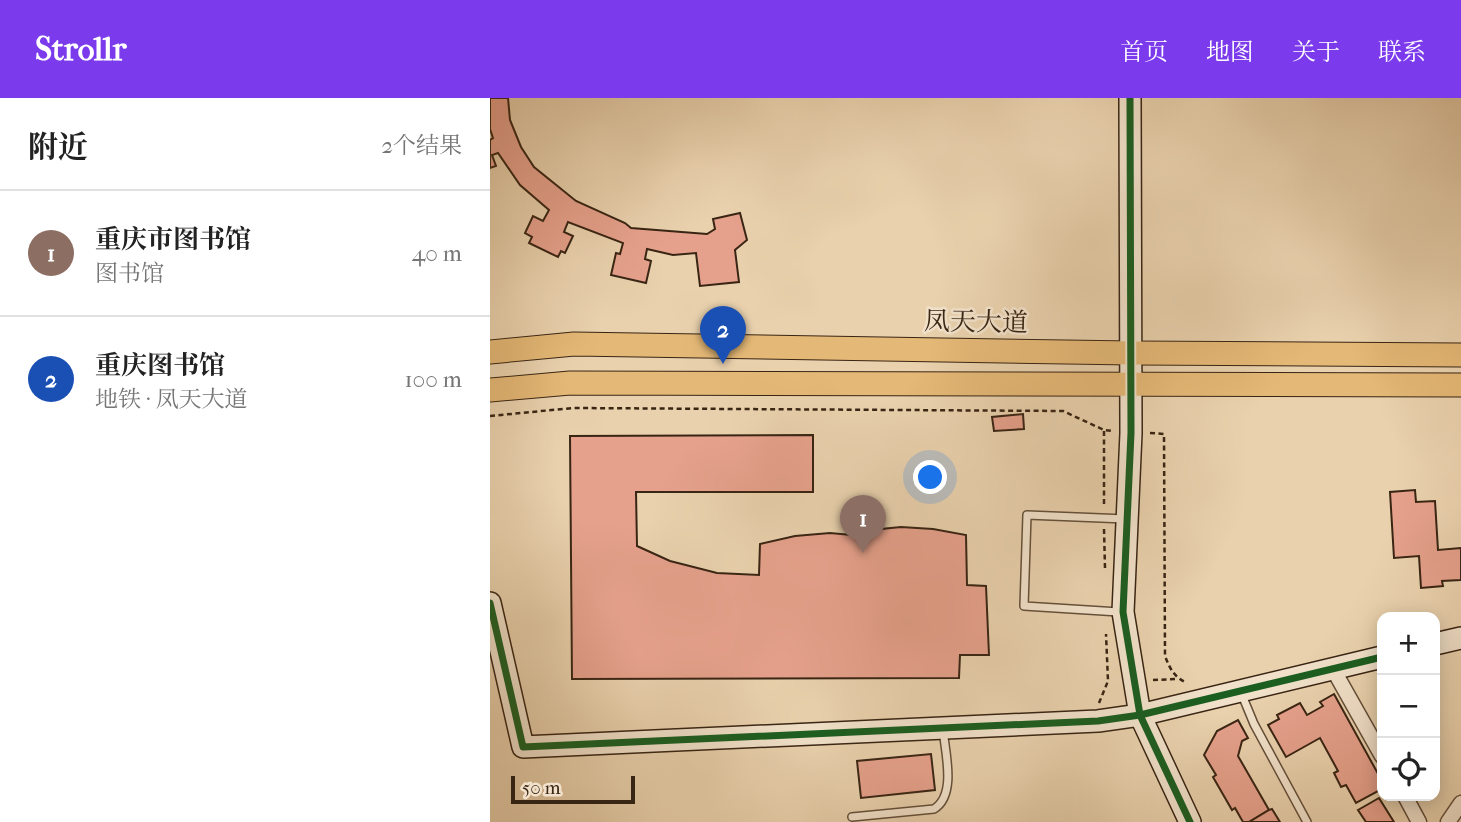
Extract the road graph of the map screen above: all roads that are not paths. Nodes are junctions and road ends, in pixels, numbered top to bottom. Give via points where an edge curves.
1 (1130, 98) edge
2 (490, 352) edge
3 (1132, 353) junction
4 (1211, 354) junction
5 (1461, 355) edge
6 (1132, 384) junction
7 (1212, 384) junction
8 (1461, 385) edge
9 (490, 390) edge
10 (1128, 519) junction
11 (490, 603) edge
12 (1114, 611) junction
13 (1461, 638) edge
14 (1440, 643) edge
15 (1377, 658) edge
16 (1333, 669) junction
17 (1241, 691) junction
18 (1140, 715) junction
19 (943, 728) junction
20 (1377, 747) edge
21 (1408, 801) edge
22 (1461, 803) edge
23 (852, 817) dead end
24 (1190, 822) edge
25 (1307, 822) edge
26 (1419, 822) edge
27 (1447, 822) edge

1 - 3 street
2 - 3 main road, 凤天大道 via 574,344
3 - 4 main road, 凤天大道
3 - 6 street
4 - 5 main road, 凤天大道
4 - 7 main road via 1202,360 1200,369
6 - 7 main road
6 - 9 main road via 570,383
6 - 10 street
7 - 8 main road
10 - 12 street
10 - 12 lane via 1027,515 1024,606
11 - 19 street via 523,747
12 - 18 street
13 - 14 street
15 - 16 street
16 - 17 street
16 - 20 street
17 - 18 street
17 - 25 lane
18 - 19 street
18 - 24 street
19 - 23 lane via 948,789 942,804 934,809
21 - 26 street
22 - 27 street

